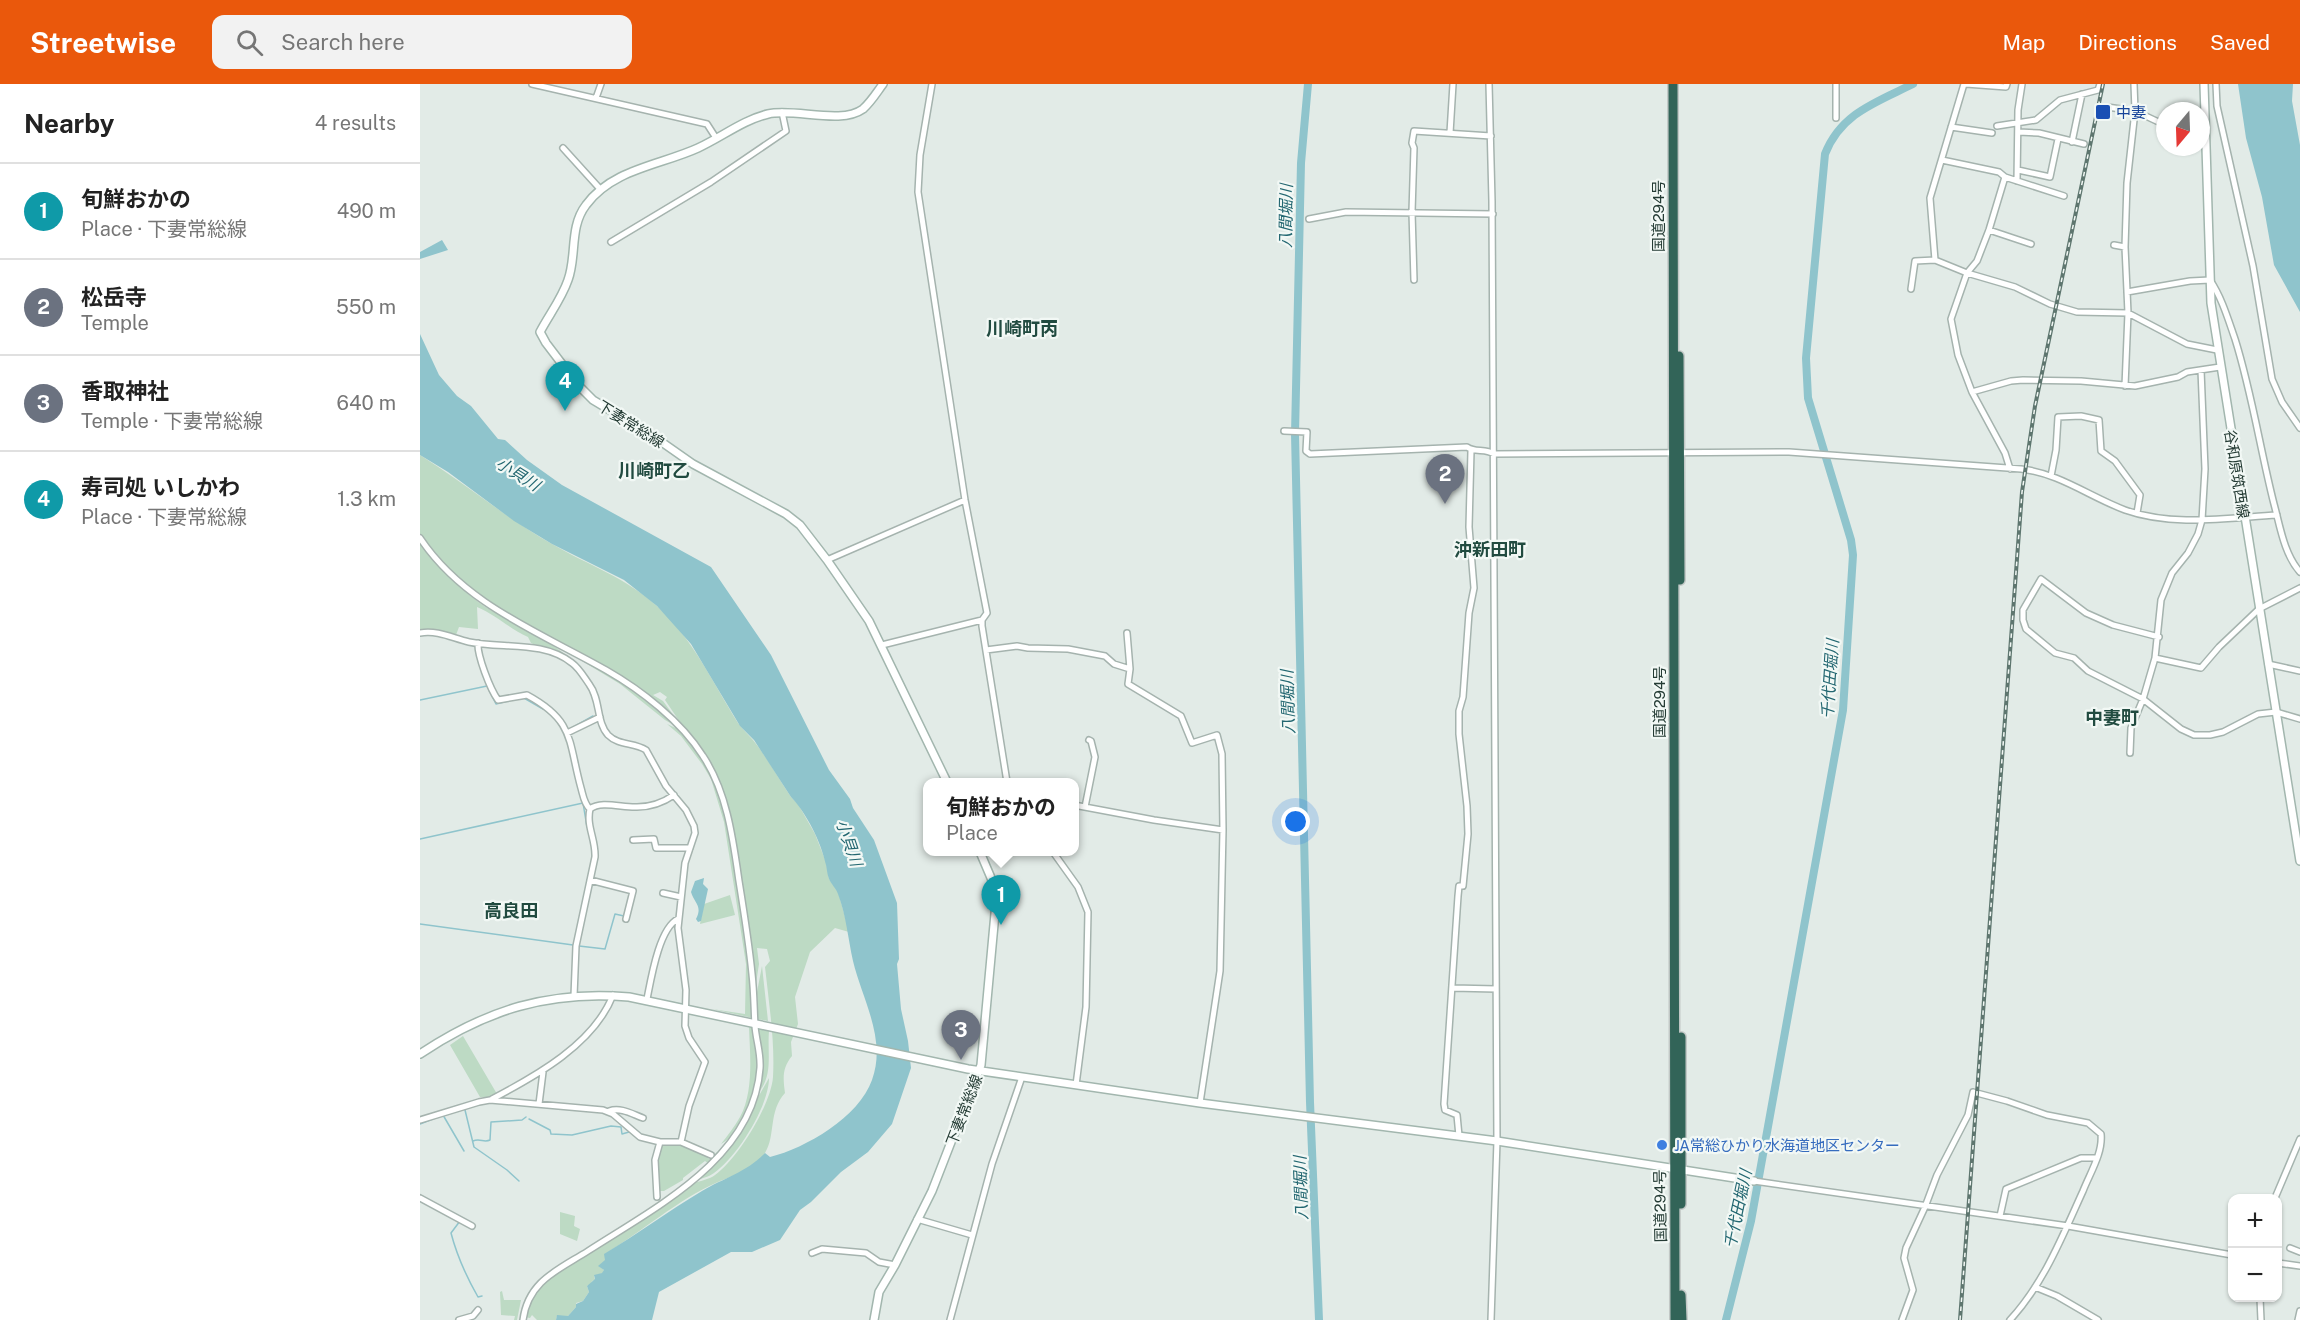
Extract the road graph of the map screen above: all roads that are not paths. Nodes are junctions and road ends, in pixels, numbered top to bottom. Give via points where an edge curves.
1 (532, 84) edge
2 (601, 84) edge
3 (883, 84) edge
4 (932, 84) edge
5 (1453, 84) edge
6 (1489, 84) edge
7 (1673, 84) edge
8 (1679, 84) edge
9 (1836, 84) edge
10 (1965, 84) edge
11 (2007, 84) edge
12 (2022, 84) edge
13 (2100, 84) edge
14 (2134, 84) edge
15 (2204, 84) edge
16 (2216, 84) edge
17 (2082, 94) junction
18 (596, 98) junction
19 (2204, 102) edge
20 (2107, 107) dead end
21 (2135, 111) junction
22 (782, 112) junction
23 (1836, 118) dead end
24 (2156, 121) edge
25 (2019, 124) junction
26 (1997, 126) dead end
27 (1951, 127) junction
28 (2019, 132) junction
29 (1450, 133) junction
30 (1992, 133) dead end
31 (1491, 136) junction
32 (716, 138) junction
33 (2058, 139) junction
34 (2072, 142) junction
35 (2084, 144) dead end
36 (563, 148) dead end
37 (2205, 156) edge
38 (1942, 160) junction
39 (2018, 170) junction
40 (2005, 177) junction
41 (2018, 181) junction
42 (601, 190) junction
43 (2064, 196) dead end
44 (1412, 212) junction
45 (1492, 214) junction
46 (1309, 219) dead end
47 (1989, 231) junction
48 (611, 242) dead end
49 (2031, 244) dead end
50 (2114, 245) dead end
51 (2125, 247) junction
52 (1935, 260) junction
53 (1967, 273) junction
54 (1414, 280) dead end
55 (2210, 280) junction
56 (1911, 289) dead end
57 (2127, 292) junction
58 (2128, 313) junction
59 (2217, 350) junction
60 (2220, 367) junction
61 (2201, 370) junction
62 (2125, 386) junction
63 (1971, 392) junction
64 (2300, 428) edge
65 (1284, 432) dead end
66 (1472, 451) junction
67 (1676, 452) junction
68 (1494, 454) junction
69 (2010, 469) junction
70 (2051, 476) junction
71 (965, 500) junction
72 (2137, 513) junction
73 (2277, 515) junction
74 (2244, 517) junction
75 (2202, 520) junction
76 (420, 538) edge
77 (827, 560) junction
78 (2300, 572) edge
79 (2300, 588) edge
80 (2259, 609) junction
81 (982, 620) junction
82 (420, 633) edge
83 (1126, 633) dead end
84 (2158, 637) junction
85 (478, 643) junction
86 (882, 645) junction
87 (986, 650) junction
88 (2155, 658) junction
89 (2268, 664) junction
90 (1130, 669) junction
91 (2300, 671) edge
92 (2143, 699) junction
93 (2276, 712) junction
94 (600, 717) junction
95 (2300, 719) edge
96 (567, 733) junction
97 (1089, 740) dead end
98 (2130, 753) dead end
99 (945, 778) edge
100 (1006, 778) edge
101 (674, 795) junction
102 (1079, 806) edge
103 (1085, 807) junction
104 (590, 809) junction
105 (1223, 830) junction
106 (633, 840) dead end
107 (690, 848) junction
108 (982, 856) edge
109 (1056, 856) edge
110 (2300, 861) edge
111 (590, 880) junction
112 (663, 893) dead end
113 (681, 897) junction
114 (626, 919) dead end
115 (678, 919) junction
116 (1453, 988) junction
117 (1496, 989) junction
118 (613, 995) junction
119 (574, 996) junction
120 (647, 999) junction
121 (686, 1008) junction
122 (757, 1024) junction
123 (420, 1054) edge
124 (979, 1071) junction
125 (543, 1072) junction
126 (1022, 1077) junction
127 (1076, 1085) junction
128 (490, 1100) junction
129 (1200, 1103) junction
130 (539, 1104) junction
131 (609, 1111) junction
132 (643, 1118) dead end
133 (420, 1120) edge
134 (1459, 1136) junction
135 (2300, 1138) edge
136 (1497, 1141) junction
137 (660, 1142) junction
138 (681, 1142) junction
139 (711, 1155) dead end
140 (2097, 1158) junction
141 (1678, 1169) junction
142 (1757, 1181) joint
143 (2277, 1194) edge
144 (657, 1197) dead end
145 (420, 1198) edge
146 (1925, 1207) junction
147 (2000, 1216) junction
148 (917, 1219) junction
149 (472, 1226) dead end
150 (2068, 1226) junction
151 (972, 1235) junction
152 (2290, 1248) dead end
153 (2300, 1252) edge
154 (812, 1253) dead end
155 (2228, 1254) edge
156 (2282, 1264) edge
157 (895, 1265) junction
158 (2300, 1266) edge
159 (2035, 1287) junction
160 (2260, 1302) edge
161 (478, 1310) dead end
162 (2300, 1311) edge
163 (459, 1320) edge
164 (523, 1320) edge
165 (874, 1320) edge
166 (950, 1320) edge
167 (1491, 1320) edge
168 (1675, 1320) edge
169 (1682, 1320) edge
170 (1902, 1320) edge
171 (2010, 1320) edge
172 (2098, 1320) edge
173 (2261, 1320) edge
174 (2298, 1320) edge

1 - 18 street
2 - 18 street
3 - 22 main road, 下妻常総線 via 855,113
4 - 71 street via 918,192
5 - 29 street
6 - 31 street
7 - 67 highway, 国道294号
8 - 67 highway, 国道294号
9 - 23 street
10 - 11 street
10 - 27 street
12 - 25 street
13 - 17 street via 2097,90
14 - 21 street
15 - 19 main road, 谷和原筑西線
16 - 64 street via 2217,106 2253,266 2272,379
17 - 25 street via 2060,100 2037,120
17 - 34 street
18 - 32 street via 708,124
20 - 21 street
21 - 24 street
21 - 51 street
22 - 32 main road, 下妻常総線 via 753,118
22 - 48 street via 786,131 711,183
25 - 26 street
25 - 28 street
27 - 30 street
27 - 38 street
28 - 33 street
28 - 39 street
29 - 31 street
29 - 44 street via 1414,131
31 - 45 street
32 - 42 main road, 下妻常総線 via 632,171
33 - 34 street
33 - 39 street via 2050,177
34 - 35 street
36 - 42 street
37 - 55 main road, 谷和原筑西線
38 - 40 street via 1999,172
38 - 52 street via 1930,198
39 - 41 street
40 - 41 street
40 - 47 street
41 - 43 street
42 - 77 main road, 下妻常総線 via 577,223 569,278 540,332 542,338 593,400 693,464 786,514 800,525
44 - 45 street
44 - 46 street via 1346,212
44 - 54 street
45 - 68 street
47 - 49 street
47 - 53 street via 1977,261
50 - 51 street
51 - 57 street
52 - 53 street
52 - 56 street via 1915,261
53 - 58 street via 2078,312
53 - 63 street via 1951,319
55 - 57 street
55 - 59 main road, 谷和原筑西線
55 - 73 street via 2238,350
57 - 58 street
58 - 59 street via 2187,344
58 - 62 street
59 - 60 main road, 谷和原筑西線
60 - 61 street
60 - 74 main road, 谷和原筑西線
61 - 62 street via 2156,383
61 - 75 street via 2205,469
62 - 63 street via 2081,381 2011,381
63 - 69 street
65 - 66 street via 1307,432 1306,451 1311,454 1467,447
66 - 68 street via 1488,450
66 - 116 street via 1469,527 1474,588 1459,734 1468,834 1463,886 1459,886 1458,896
67 - 68 street
67 - 69 street via 1789,452
67 - 141 highway, 国道294号
68 - 117 street
69 - 70 street
70 - 72 street
70 - 72 street via 2058,417 2099,420 2101,451 2115,461 2140,495
71 - 77 street
71 - 81 street via 987,613
72 - 75 street
73 - 74 street
73 - 78 street via 2286,548
74 - 75 street
74 - 80 main road, 谷和原筑西線
75 - 84 street via 2188,553 2165,588
76 - 122 street via 468,590 620,679 672,720 703,755 722,797 734,851
77 - 86 main road, 下妻常総線
79 - 80 street
80 - 88 street via 2201,668
80 - 89 main road, 谷和原筑西線
81 - 86 street
81 - 87 street
82 - 85 street via 436,632
83 - 90 street
84 - 88 street
84 - 92 street via 2086,613 2041,579 2023,610 2026,629 2055,653 2074,658 2088,671
85 - 94 street via 539,649 574,662 596,693
85 - 96 street via 477,651 498,700 530,696 554,713
86 - 99 main road, 下妻常総線
87 - 90 street via 1017,646 1068,649 1105,656
87 - 100 street
88 - 92 street
89 - 91 street
89 - 93 main road, 谷和原筑西線
90 - 105 street via 1128,684 1181,716 1192,743 1217,735 1222,754
92 - 93 street via 2194,735 2223,732 2258,714
92 - 98 street via 2131,728
93 - 95 street
93 - 110 main road, 谷和原筑西線
94 - 96 street
94 - 101 street via 610,736 622,744 646,750
96 - 104 street
97 - 103 street via 1095,757
101 - 104 street via 663,802 639,807 606,805
101 - 107 street via 694,826
102 - 103 street
103 - 105 street
104 - 111 street via 596,849
105 - 129 street via 1220,971
106 - 107 street via 654,839 656,848
107 - 113 street
108 - 124 main road, 下妻常総線 via 997,891
109 - 127 street via 1078,887 1088,912 1086,1007
111 - 114 street via 633,891
111 - 119 street via 576,946
112 - 113 street
113 - 115 street
115 - 120 street via 664,934
115 - 121 street
116 - 117 street
116 - 134 street via 1444,1104 1445,1110 1457,1115
117 - 136 street
118 - 119 main road
118 - 120 main road
118 - 125 street via 587,1034
119 - 123 main road via 503,1011 467,1026
120 - 121 main road
121 - 122 main road
121 - 138 street via 686,1031 705,1062
122 - 124 main road
122 - 164 street via 758,1084 736,1136 711,1165 681,1189 547,1276 529,1298
124 - 126 main road
124 - 148 main road, 下妻常総線 via 932,1191
125 - 128 street
125 - 130 street
126 - 127 main road
126 - 151 street
127 - 129 main road
128 - 130 street
128 - 133 street
129 - 134 main road
130 - 131 street
131 - 132 street via 625,1111
131 - 137 street via 637,1136
134 - 136 main road
135 - 143 street
136 - 141 main road
136 - 167 street
137 - 138 street
137 - 144 street via 655,1160
138 - 139 street
140 - 146 street via 2101,1134 2092,1125 1973,1092 1968,1115 1936,1175
140 - 147 street via 2081,1158 2006,1189
140 - 150 street
141 - 142 main road
141 - 168 highway, 国道294号
141 - 169 highway, 国道294号
142 - 146 street
145 - 149 street
146 - 147 street
146 - 170 street via 1906,1248 1904,1258 1913,1290
147 - 150 street
148 - 151 street
148 - 157 main road, 下妻常総線
150 - 155 street
150 - 159 street
151 - 166 street
152 - 153 street
154 - 157 street via 822,1249 866,1253 879,1262
156 - 158 street
157 - 165 main road, 下妻常総線 via 879,1292
159 - 171 street
159 - 172 street
160 - 173 street
161 - 163 street
162 - 174 street

